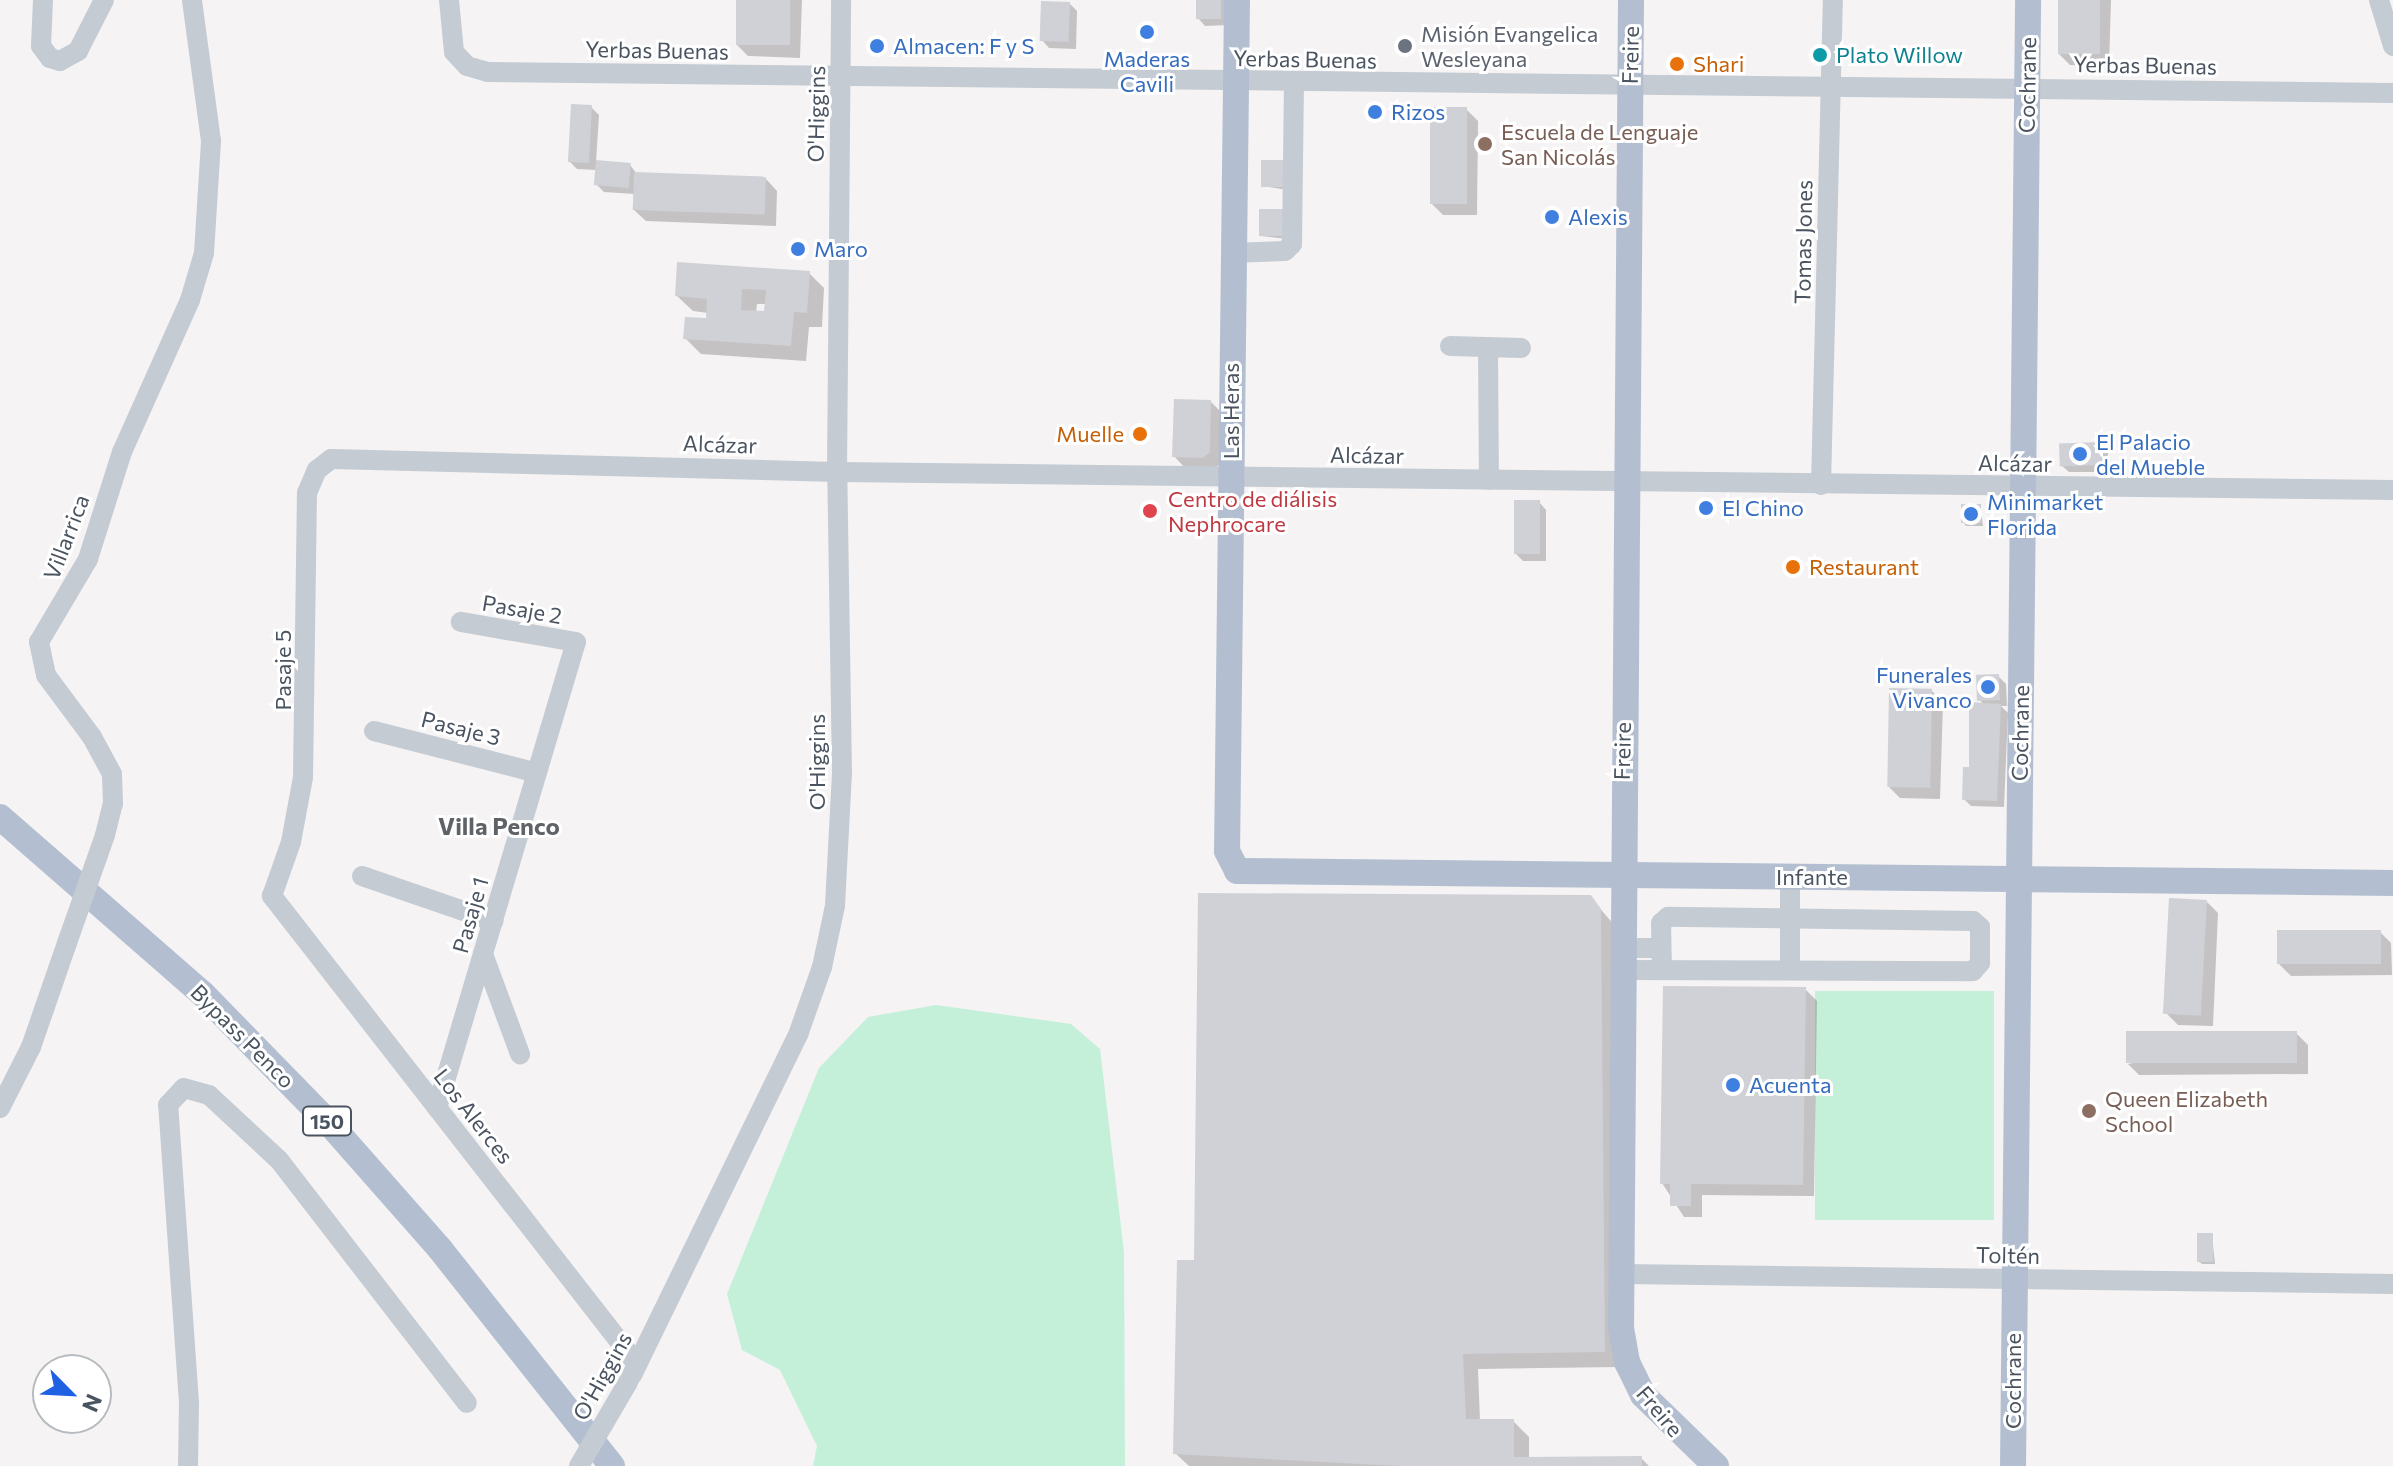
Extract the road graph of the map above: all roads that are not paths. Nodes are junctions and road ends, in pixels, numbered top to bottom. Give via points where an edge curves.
1 (43, 0) edge
2 (104, 0) edge
3 (192, 0) edge
4 (449, 0) edge
5 (841, 0) edge
6 (1237, 0) edge
7 (1631, 0) edge
8 (1833, 0) edge
9 (2028, 0) edge
10 (2379, 0) edge
11 (2393, 46) edge
12 (840, 76) junction
13 (1236, 81) junction
14 (1294, 83) junction
15 (1630, 86) junction
16 (1831, 87) junction
17 (2027, 88) junction
18 (2393, 93) edge
19 (1232, 253) junction
20 (1450, 346) dead end
21 (1488, 347) junction
22 (1521, 348) dead end
23 (341, 457) joint
24 (837, 472) junction
25 (1231, 477) junction
26 (1489, 480) junction
27 (1626, 482) junction
28 (1821, 485) junction
29 (2023, 488) junction
30 (2393, 490) edge
31 (461, 622) dead end
32 (576, 642) joint
33 (374, 731) dead end
34 (537, 773) junction
35 (0, 817) edge
36 (1233, 867) joint
37 (362, 876) dead end
38 (1621, 876) junction
39 (1790, 877) junction
40 (2019, 878) junction
41 (2393, 883) edge
42 (272, 896) joint
43 (1790, 919) junction
44 (493, 921) junction
45 (1661, 948) junction
46 (483, 954) junction
47 (1621, 959) junction
48 (1662, 969) junction
49 (1790, 970) junction
50 (520, 1054) dead end
51 (0, 1108) edge
52 (437, 1108) junction
53 (1622, 1274) junction
54 (2014, 1279) junction
55 (2393, 1284) edge
56 (633, 1373) junction
57 (467, 1403) dead end
58 (188, 1466) edge
59 (579, 1466) edge
60 (612, 1466) edge
61 (1716, 1466) edge
62 (2013, 1466) edge

1 - 2 street via 41,39 50,58 71,59
3 - 51 street, Villarrica, bridge via 211,141 204,253 190,300 122,452 84,568 43,633 38,651 46,675 107,762 114,789 105,835 31,1047
4 - 12 street, Yerbas Buenas via 450,44 459,60 488,72
5 - 12 street, O'Higgins
6 - 13 main road, Las Heras
7 - 15 main road, Freire
8 - 16 street, Tomas Jones
9 - 17 main road, Cochrane
10 - 11 street
12 - 13 street, Yerbas Buenas
12 - 24 street, O'Higgins
13 - 14 street, Yerbas Buenas
13 - 19 main road, Las Heras
14 - 15 street, Yerbas Buenas
14 - 19 street via 1292,244 1285,251
15 - 16 street, Yerbas Buenas
15 - 27 main road, Freire
16 - 17 street, Yerbas Buenas
16 - 28 street, Tomas Jones
17 - 18 street, Yerbas Buenas
17 - 29 main road, Cochrane
19 - 25 main road, Las Heras
20 - 21 street
21 - 22 street
21 - 26 street
23 - 24 street, Alcázar
23 - 42 street, Pasaje 5 via 317,470 307,493 303,777 291,842
24 - 25 street, Alcázar
24 - 56 street, O'Higgins via 841,827 828,942 799,1032
25 - 26 street, Alcázar
25 - 36 main road, Las Heras via 1227,851
26 - 27 street, Alcázar
27 - 28 street, Alcázar
27 - 38 main road, Freire
28 - 29 street, Alcázar
29 - 30 street, Alcázar
29 - 40 main road, Cochrane
31 - 32 street, Pasaje 2
32 - 34 street, Pasaje 1
33 - 34 street, Pasaje 3
34 - 44 street, Pasaje 1
35 - 60 main road, Bypass Penco / 150 via 203,994 329,1123 440,1249
36 - 38 main road, Infante via 1248,874
37 - 44 street
38 - 39 main road, Infante
38 - 47 main road, Freire
39 - 40 main road, Infante
39 - 43 street
40 - 41 main road, Infante
40 - 54 main road, Cochrane
42 - 52 street, Los Alerces
43 - 45 street via 1668,917 1661,923
43 - 49 street
43 - 49 street via 1973,921 1980,927 1980,963 1973,971
44 - 46 street, Pasaje 1
45 - 47 street
45 - 48 street
46 - 50 street
46 - 52 street, Pasaje 1
47 - 48 street
47 - 53 main road, Freire
48 - 49 street
52 - 56 street, Los Alerces
53 - 54 street, Toltén
53 - 61 main road, Freire via 1621,1328 1633,1377 1655,1411
54 - 55 street, Toltén
54 - 62 main road, Cochrane
56 - 59 street, O'Higgins, bridge
57 - 58 street via 376,1279 255,1134 197,1089 178,1090 169,1112 189,1403

